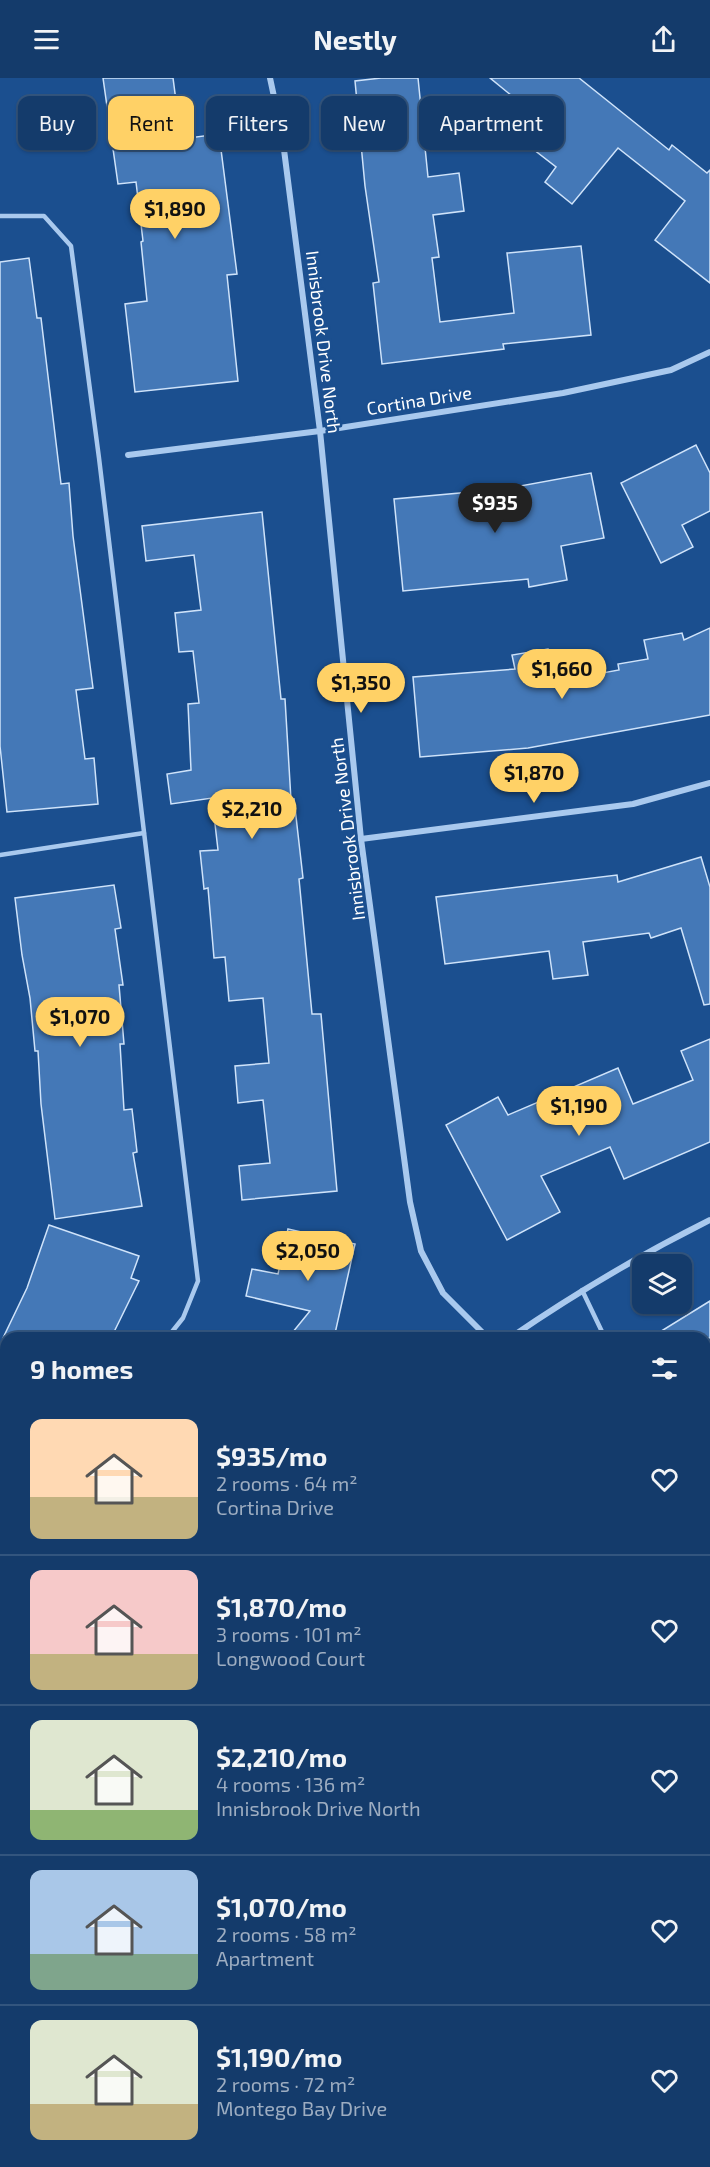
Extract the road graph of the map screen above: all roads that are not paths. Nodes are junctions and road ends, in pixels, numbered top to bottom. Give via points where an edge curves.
1 (270, 78) edge
2 (0, 216) edge
3 (710, 352) edge
4 (320, 431) junction
5 (128, 455) dead end
6 (710, 783) edge
7 (144, 834) junction
8 (361, 839) junction
9 (0, 855) edge
10 (710, 1220) edge
11 (582, 1290) junction
12 (172, 1332) edge
13 (482, 1332) edge
14 (519, 1332) edge
15 (602, 1332) edge

1 - 4 street, Innisbrook Drive North via 282,134
2 - 7 lane via 44,216 71,246
3 - 4 street, Cortina Drive via 671,370 563,393
4 - 5 street, Cortina Drive
4 - 8 street, Innisbrook Drive North
6 - 8 street via 633,804
7 - 9 lane
7 - 12 lane via 198,1281 183,1318
8 - 13 street, Innisbrook Drive North via 410,1202 421,1251 443,1293
10 - 11 street
11 - 14 street
11 - 15 lane

